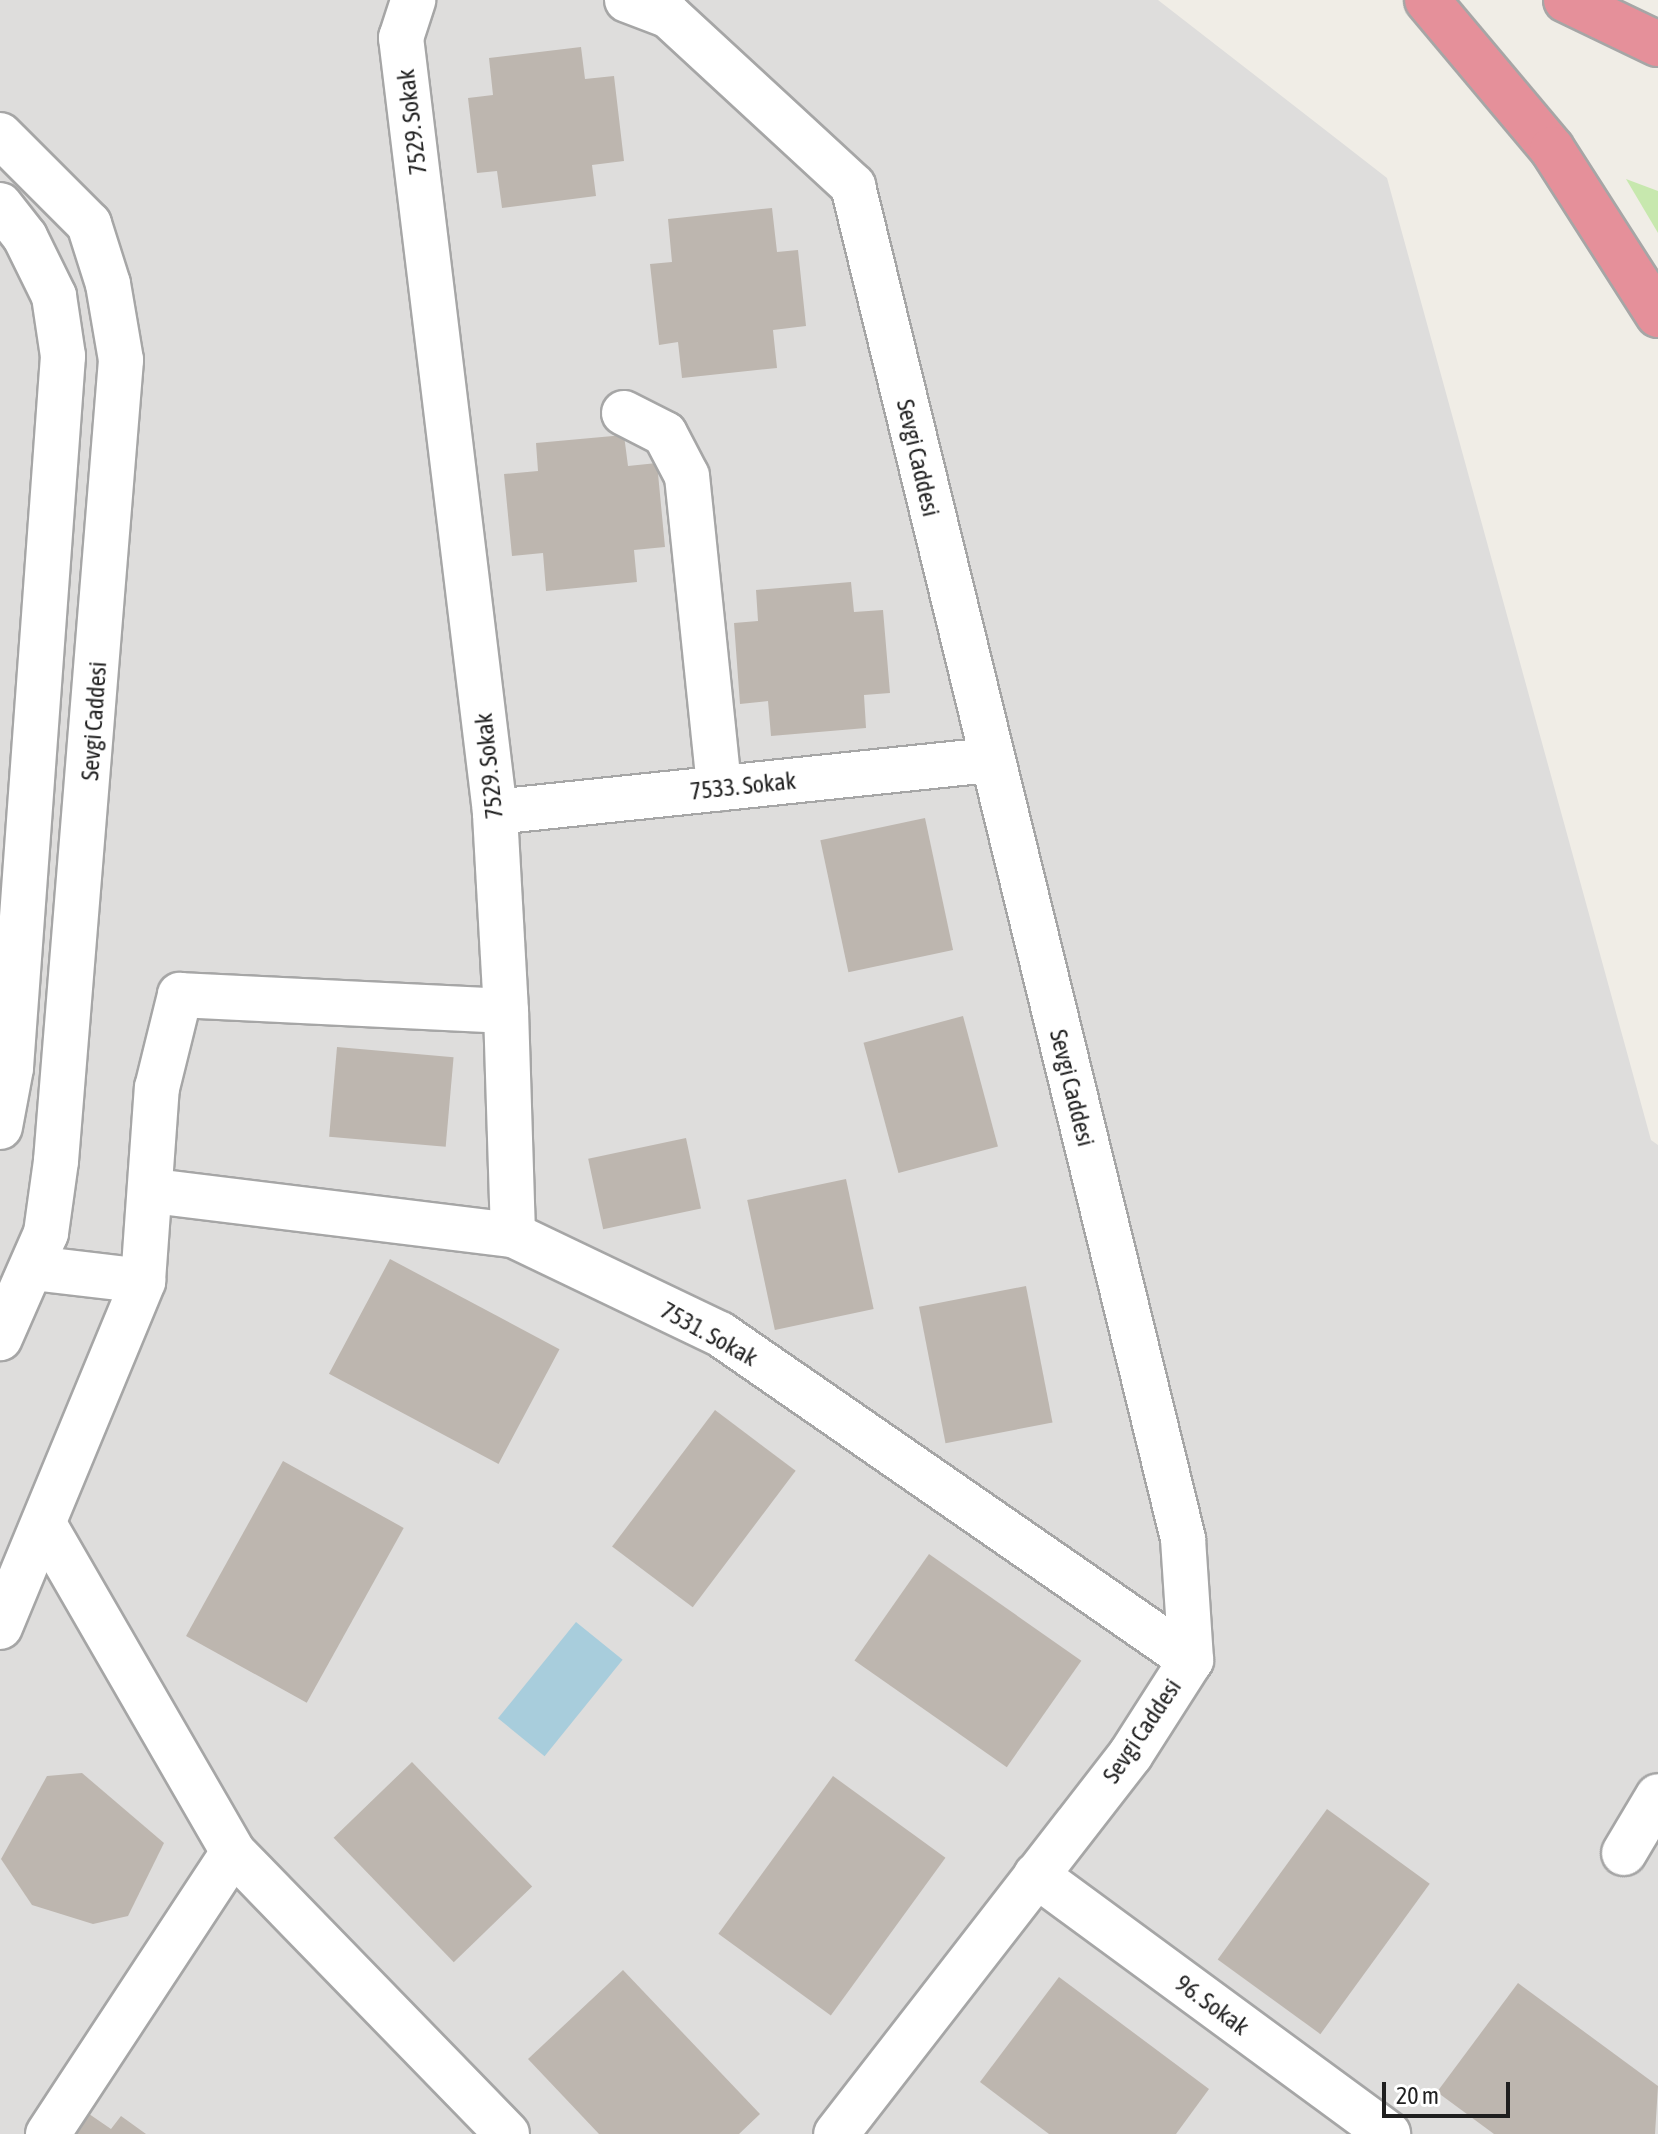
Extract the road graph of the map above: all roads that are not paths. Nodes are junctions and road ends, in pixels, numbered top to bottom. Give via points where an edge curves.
1 (413, 0) edge
2 (627, 0) edge
3 (1427, 0) edge
4 (1566, 0) edge
5 (1658, 44) edge
6 (0, 135) edge
7 (0, 205) edge
8 (1658, 315) edge
9 (624, 413) dead end
10 (991, 760) junction
11 (719, 788) junction
12 (495, 812) junction
13 (506, 1011) junction
14 (0, 1127) edge
15 (154, 1191) junction
16 (513, 1235) junction
17 (33, 1268) junction
18 (143, 1281) junction
19 (0, 1338) edge
20 (45, 1526) junction
21 (0, 1627) edge
22 (1191, 1660) junction
23 (1658, 1796) edge
24 (233, 1852) junction
25 (1624, 1853) dead end
26 (1036, 1875) junction
27 (48, 2134) edge
28 (507, 2134) edge
29 (836, 2134) edge
30 (1388, 2134) edge

1 - 12 street, 7529. Sokak via 401,38
2 - 10 street, Sevgi Caddesi via 669,16 853,186
3 - 8 highway via 1552,149
4 - 5 highway
6 - 17 street, Sevgi Caddesi via 89,224 108,284 121,360 56,1161 46,1233
7 - 14 street via 25,237 54,296 63,356 11,1068
9 - 11 street via 665,434 687,476
10 - 11 street, 7533. Sokak
10 - 22 street, Sevgi Caddesi via 1183,1539
11 - 12 street, 7533. Sokak
12 - 13 street, 7529. Sokak
13 - 15 street via 180,995 157,1088
13 - 16 street, 7529. Sokak
15 - 16 street, 7531. Sokak
15 - 18 street
16 - 22 street, 7531. Sokak via 720,1334
17 - 18 street
17 - 19 street, Sevgi Caddesi
18 - 20 street
20 - 21 street
20 - 24 street
22 - 26 street, Sevgi Caddesi via 1131,1754
23 - 25 street
24 - 27 street
24 - 28 street
26 - 29 street, Sevgi Caddesi
26 - 30 street, 96. Sokak

